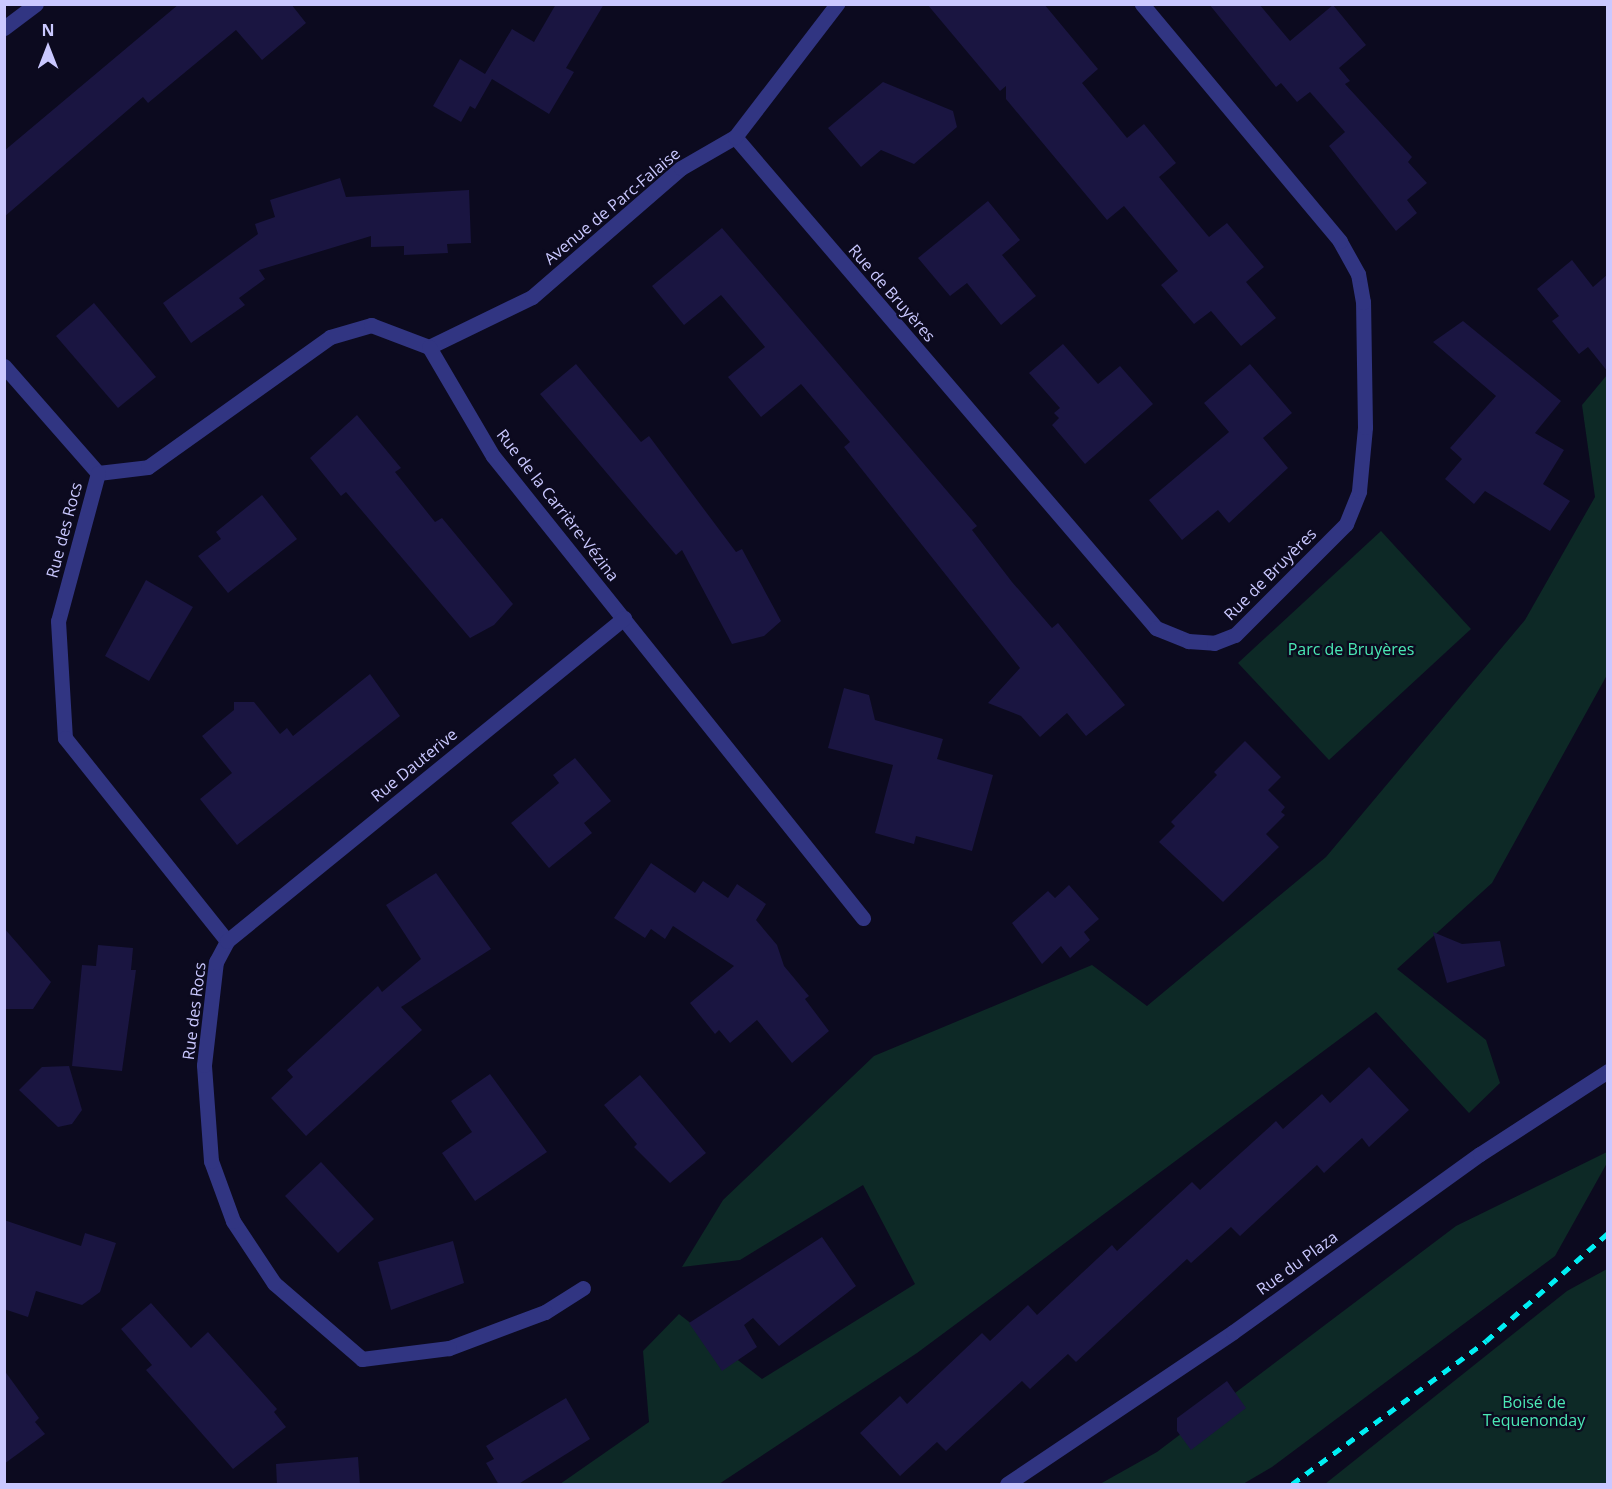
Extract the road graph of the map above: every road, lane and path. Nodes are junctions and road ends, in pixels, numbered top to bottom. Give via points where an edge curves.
1 (36, 4) edge
2 (837, 4) edge
3 (1142, 4) edge
4 (4, 28) edge
5 (735, 138) junction
6 (429, 347) junction
7 (4, 366) edge
8 (98, 473) junction
9 (624, 618) junction
10 (863, 918) dead end
11 (227, 940) junction
12 (1608, 1071) edge
13 (583, 1288) dead end
14 (1007, 1485) edge

1 - 4 street
2 - 5 street, Avenue de Parc-Falaise
3 - 5 street, Rue de Bruyères via 1340,241 1358,274 1363,302 1365,427 1359,491 1346,524 1236,635 1214,643 1188,641 1156,628
5 - 6 street, Avenue de Parc-Falaise via 681,168 532,297
6 - 8 street via 371,325 330,337 148,467
6 - 9 street, Rue de la Carrière-Vézina via 493,456
7 - 8 street, Rue des Rocs
8 - 11 street, Rue des Rocs via 58,621 65,738
9 - 10 street, Rue de la Carrière-Vézina
9 - 11 street, Rue Dauterive
11 - 13 street, Rue des Rocs via 216,962 204,1065 211,1161 233,1221 274,1282 362,1359 449,1348 544,1312
12 - 14 street, Rue du Plaza via 1480,1154 1233,1332

